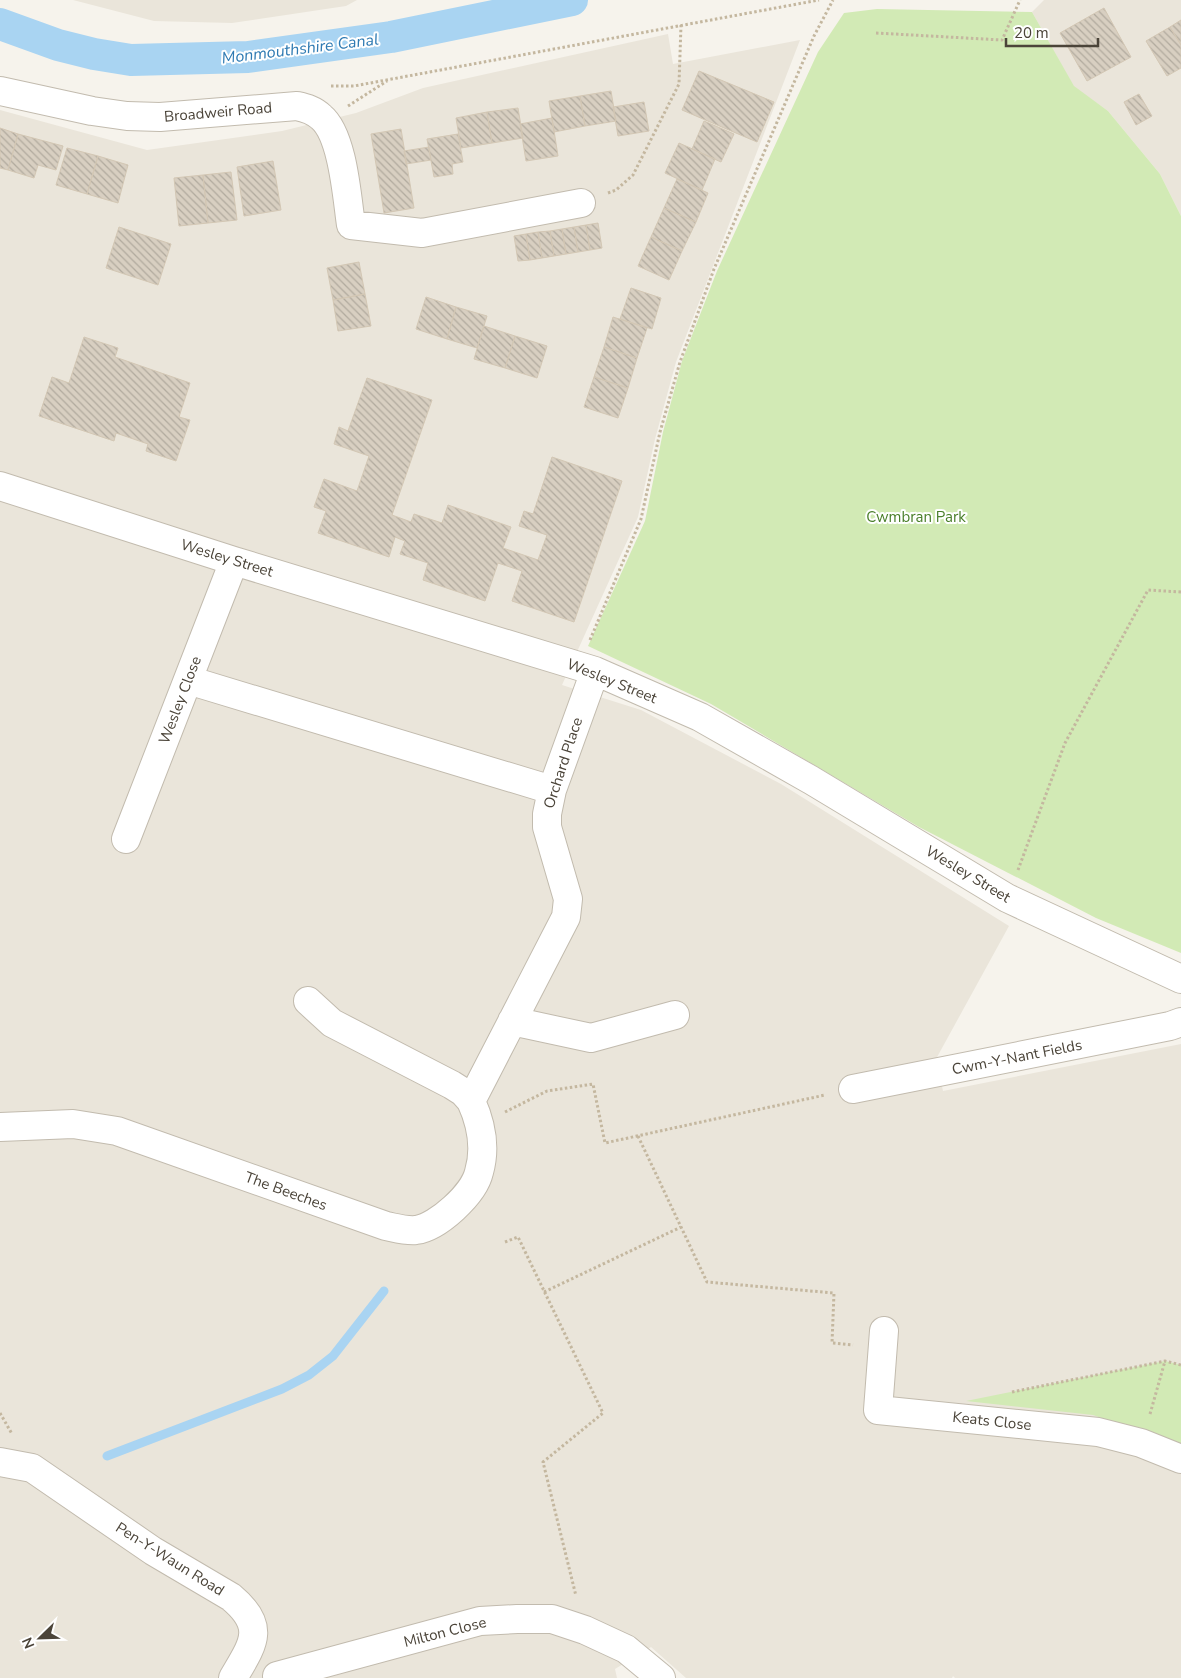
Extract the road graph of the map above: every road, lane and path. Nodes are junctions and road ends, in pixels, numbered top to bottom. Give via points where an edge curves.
1 (819, 0) edge
2 (832, 0) edge
3 (1020, 0) edge
4 (681, 25) junction
5 (876, 33) dead end
6 (390, 79) junction
7 (328, 85) dead end
8 (0, 90) edge
9 (323, 118) junction
10 (581, 203) joint
11 (0, 486) edge
12 (234, 561) junction
13 (1181, 592) edge
14 (587, 669) junction
15 (188, 680) junction
16 (552, 790) junction
17 (126, 839) dead end
18 (1007, 898) junction
19 (1181, 979) edge
20 (308, 1001) dead end
21 (675, 1016) dead end
22 (512, 1021) junction
23 (1181, 1022) edge
24 (853, 1089) joint
25 (476, 1113) junction
26 (0, 1127) edge
27 (638, 1136) junction
28 (681, 1227) junction
29 (505, 1242) dead end
30 (544, 1292) junction
31 (884, 1339) joint
32 (1165, 1361) junction
33 (1181, 1365) edge
34 (1004, 1394) dead end
35 (1142, 1443) junction
36 (1181, 1459) edge
37 (0, 1462) edge
38 (585, 1630) junction
39 (277, 1676) dead end
40 (233, 1678) edge
41 (661, 1678) edge

1 - 4 path
2 - 14 path via 714,270 680,362 660,432 641,519
3 - 5 path via 1002,40
4 - 6 path
4 - 10 path via 679,84 633,175 616,190
6 - 7 path via 344,87
6 - 9 path
8 - 9 street, Broadweir Road via 126,116 160,117 297,106 310,109
9 - 10 street via 338,146 351,225 422,233
11 - 12 street, Wesley Street
12 - 14 street, Wesley Street
12 - 15 street, Wesley Close
13 - 18 path via 1148,590 1064,743
14 - 16 street, Orchard Place
14 - 18 street, Wesley Street via 700,717
15 - 16 street
15 - 17 street, Wesley Close
16 - 22 street, Orchard Place via 548,826 568,908
18 - 19 street, Wesley Street
20 - 25 street via 332,1023 463,1092
21 - 22 street via 591,1038
22 - 25 street, Orchard Place
23 - 24 street, Cwm-Y-Nant Fields
24 - 27 path
25 - 26 street, The Beeches via 482,1156 479,1174 463,1199 442,1218 417,1230 386,1226 117,1131 73,1124
25 - 27 path via 547,1091 593,1084 605,1143
27 - 28 path
28 - 30 path
28 - 31 path via 706,1282 834,1293 832,1343
29 - 30 path via 518,1237
30 - 38 path via 603,1413 543,1462
31 - 35 street, Keats Close via 878,1410 1098,1432
32 - 33 path
32 - 34 path
32 - 35 path
35 - 36 street, Keats Close
37 - 40 street, Pen-Y-Waun Road via 32,1468 153,1551 241,1606 250,1617 252,1641
38 - 39 street, Milton Close via 552,1619 480,1621
38 - 41 street, Milton Close via 626,1649

